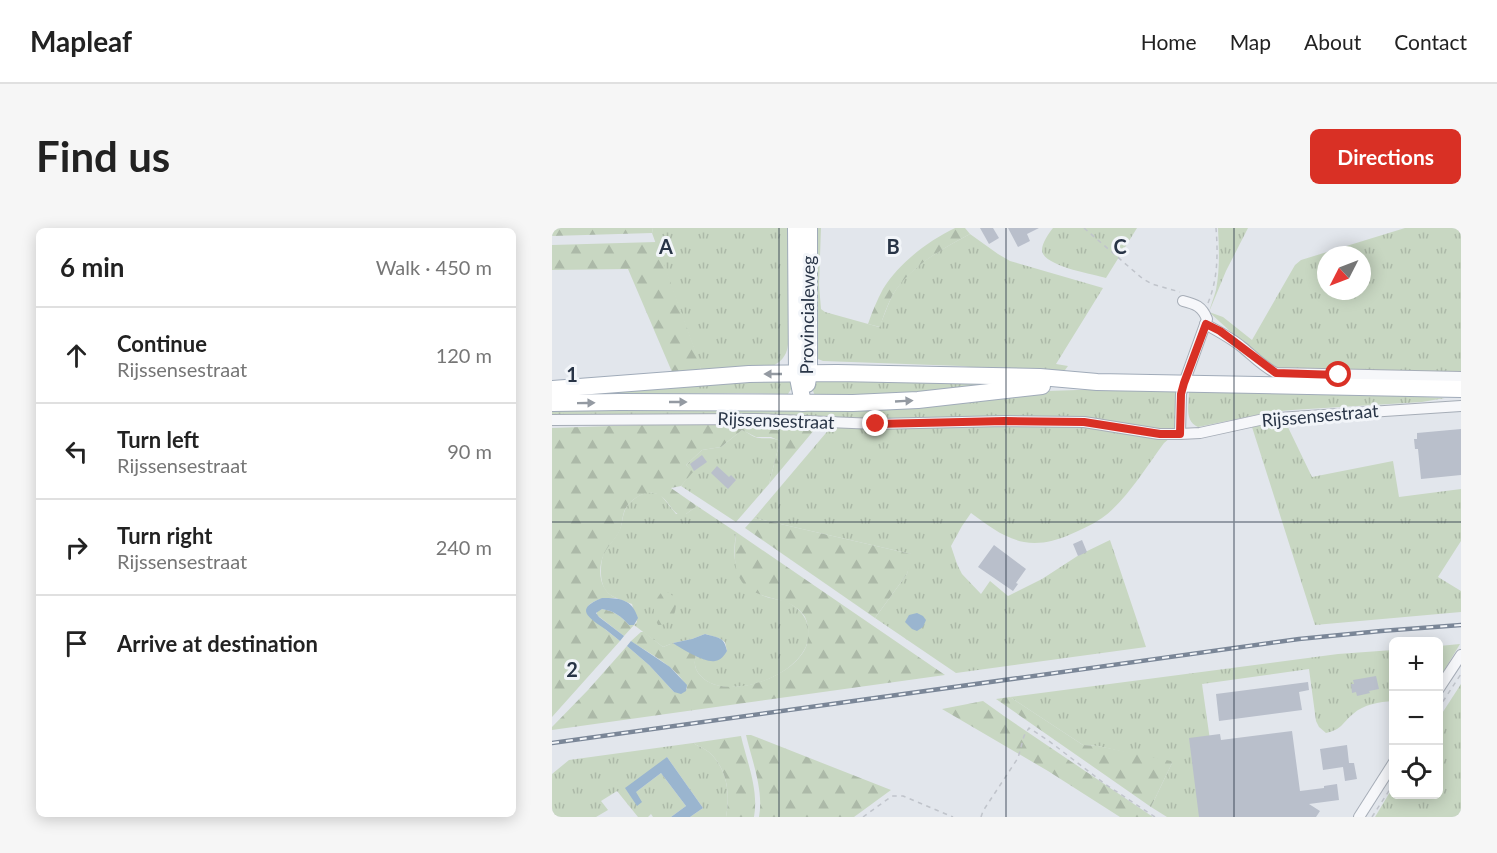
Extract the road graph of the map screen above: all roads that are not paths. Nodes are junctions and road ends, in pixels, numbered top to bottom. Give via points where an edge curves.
1 (796, 228) edge
2 (809, 228) edge
3 (1182, 296) road end
4 (1206, 324) junction
5 (803, 373) junction
6 (1461, 377) edge
7 (1097, 382) junction
8 (1184, 383) junction
9 (552, 389) edge
10 (1461, 389) edge
11 (552, 403) edge
12 (803, 403) junction
13 (1461, 406) edge
14 (552, 420) edge
15 (1180, 434) junction
16 (1461, 655) edge
17 (1443, 682) edge
18 (1389, 770) edge
19 (1359, 817) edge

1 - 5 main road, Provincialeweg
2 - 5 main road, Provincialeweg
3 - 4 street via 1204,312
4 - 6 street, Rijssensestraat via 1276,373
4 - 8 street
5 - 7 main road, Rijssensestraat
5 -> 9 main road, Rijssensestraat
5 - 12 main road, Rijssensestraat
7 - 8 main road, Rijssensestraat
12 -> 7 main road, Rijssensestraat via 918,400
8 - 10 main road, Rijssensestraat
8 - 15 street
11 -> 12 main road, Rijssensestraat
13 - 15 street, Rijssensestraat via 1264,419
14 - 15 street, Rijssensestraat via 1084,422
16 - 17 street
18 - 19 street

